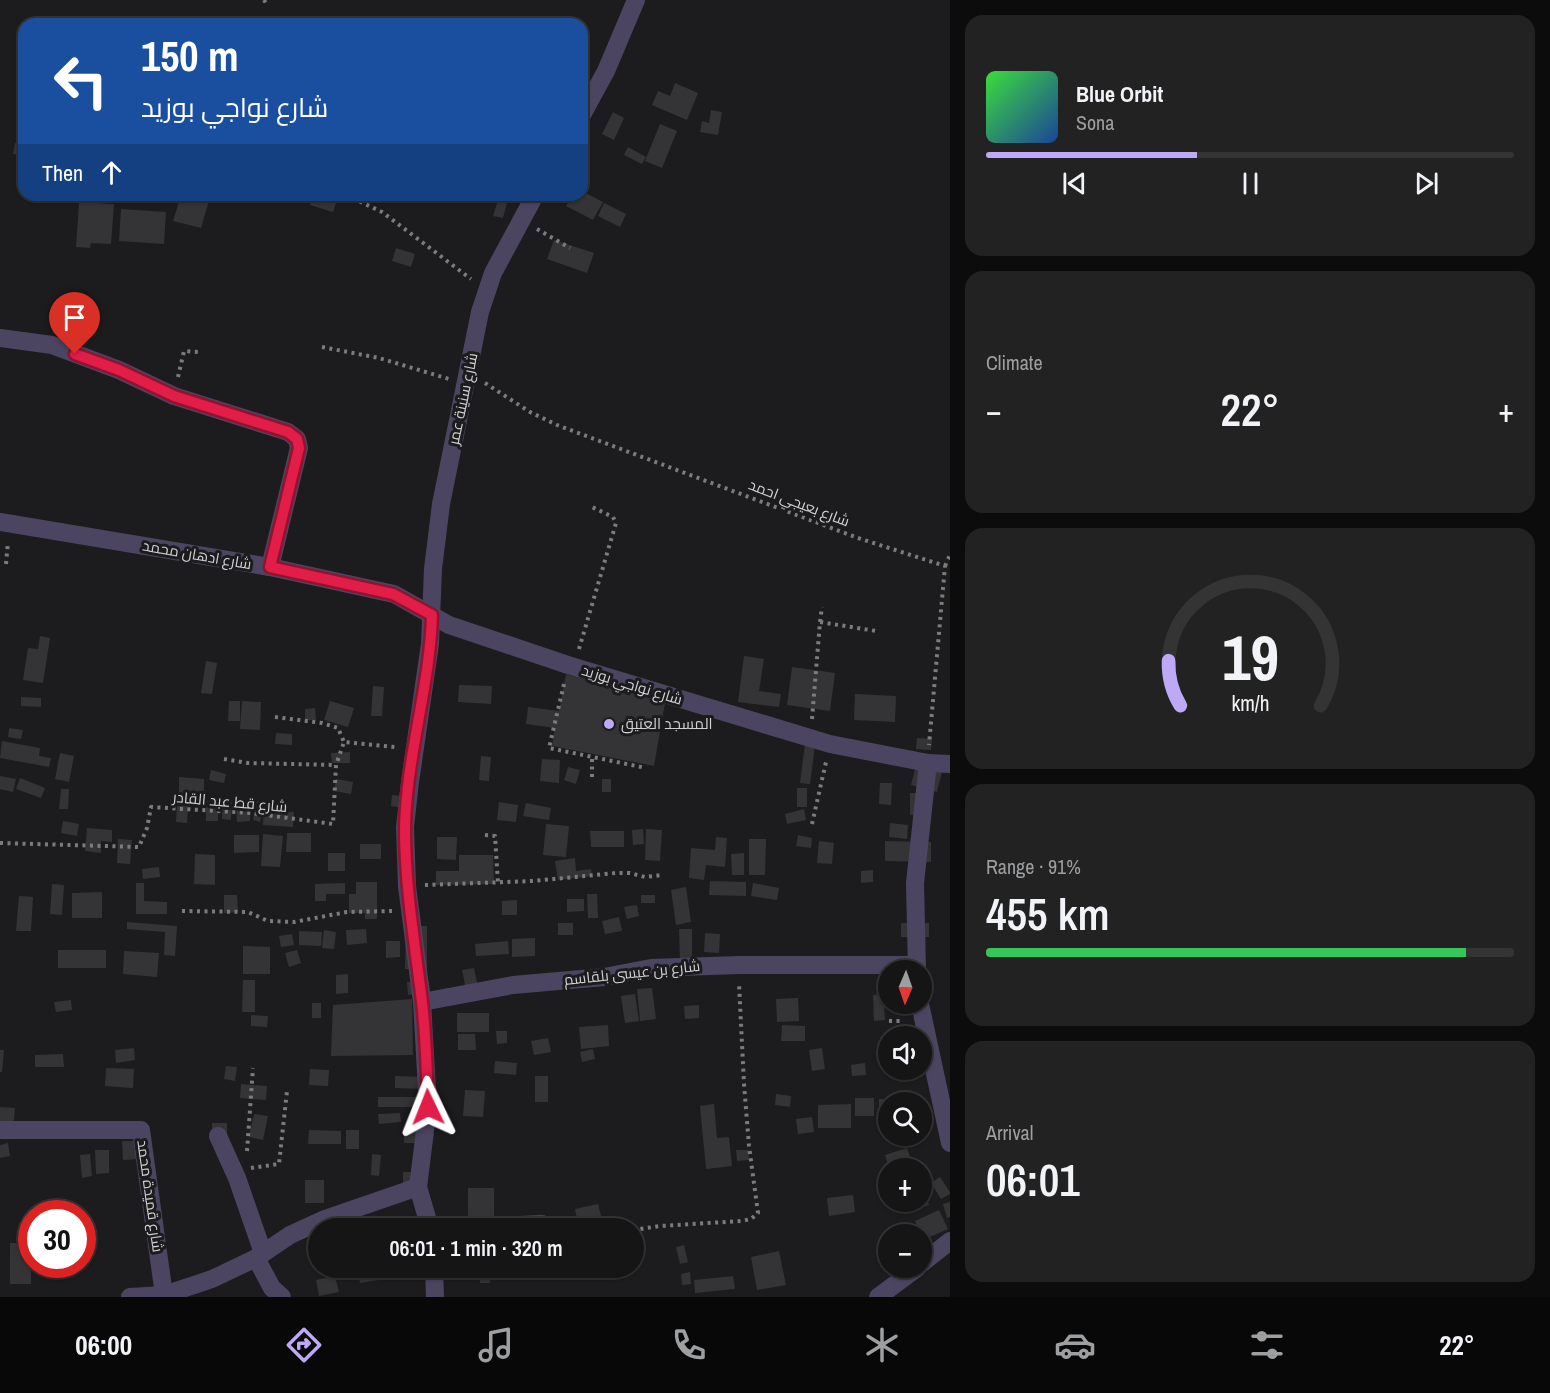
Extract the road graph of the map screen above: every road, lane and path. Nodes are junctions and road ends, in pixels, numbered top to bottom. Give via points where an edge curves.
1 (264, 0) edge
2 (636, 0) edge
3 (267, 5) dead end
4 (588, 104) edge
5 (359, 201) edge
6 (532, 201) edge
7 (521, 219) junction
8 (570, 248) dead end
9 (486, 291) junction
10 (0, 338) edge
11 (322, 346) dead end
12 (198, 352) dead end
13 (468, 379) junction
14 (174, 396) junction
15 (592, 507) dead end
16 (0, 522) edge
17 (950, 555) edge
18 (945, 566) junction
19 (270, 567) junction
20 (393, 594) joint
21 (822, 607) dead end
22 (432, 615) junction
23 (820, 622) junction
24 (876, 631) dead end
25 (571, 666) junction
26 (275, 717) dead end
27 (810, 738) junction
28 (344, 742) junction
29 (830, 744) junction
30 (414, 749) junction
31 (592, 758) junction
32 (224, 759) dead end
33 (928, 763) junction
34 (950, 764) edge
35 (336, 765) junction
36 (646, 768) dead end
37 (592, 777) dead end
38 (812, 824) dead end
39 (485, 835) dead end
40 (0, 843) edge
41 (662, 875) dead end
42 (498, 883) junction
43 (406, 886) junction
44 (411, 910) junction
45 (182, 911) dead end
46 (917, 960) edge
47 (739, 964) junction
48 (878, 967) edge
49 (422, 1002) junction
50 (922, 1014) edge
51 (253, 1068) dead end
52 (287, 1091) dead end
53 (0, 1130) edge
54 (218, 1136) dead end
55 (950, 1143) edge
56 (239, 1170) junction
57 (418, 1187) junction
58 (427, 1218) edge
59 (644, 1228) edge
60 (950, 1241) edge
61 (932, 1255) edge
62 (260, 1256) junction
63 (434, 1278) edge
64 (904, 1278) edge
65 (164, 1295) junction
66 (130, 1297) edge
67 (282, 1297) edge
68 (435, 1297) edge
69 (878, 1297) edge

1 - 3 path
2 - 4 street
5 - 9 path via 382,212
6 - 7 street, شارع سنينة عمر
7 - 8 path
7 - 9 street, شارع سنينة عمر
9 - 13 street, شارع سنينة عمر
10 - 14 street via 52,345
11 - 13 path, شارع بعيجي احمد
12 - 14 path via 184,351
13 - 18 path, شارع بعيجي احمد via 557,425 858,538
13 - 22 street, شارع سنينة عمر via 441,504
14 - 19 street via 288,432 297,439 299,448
15 - 25 path via 613,517 616,523
16 - 19 street, شارع ادهان محمد
17 - 18 path
18 - 33 path
19 - 20 street, شارع ادهان محمد
20 - 22 street, شارع نواجي بوزيد
21 - 23 path
22 - 25 street, شارع نواجي بوزيد via 449,625
22 - 30 street, شارع سنينة عمر
23 - 24 path
23 - 27 path
25 - 27 street, شارع نواجي بوزيد
25 - 31 path via 549,748
26 - 28 path via 338,728
27 - 29 street, شارع نواجي بوزيد
28 - 30 path
28 - 35 path, شارع قط عبد القادر
29 - 33 street, شارع نواجي بوزيد
29 - 38 path
30 - 43 street, شارع سنينة عمر via 405,827
31 - 36 path
31 - 37 path
32 - 35 path
33 - 34 street, شارع نواجي بوزيد
33 - 46 street via 915,883
35 - 40 path, شارع قط عبد القادر via 333,824 252,813 151,807 139,848
39 - 42 path via 495,836
41 - 42 path via 645,878 616,873
42 - 43 path
43 - 44 street, شارع سنينة عمر
44 - 45 path via 347,912 294,922 268,921 248,912
44 - 49 street, شارع سنينة عمر
47 - 48 street, شارع بن عيسى بلقاسم
47 - 49 street, شارع بن عيسى بلقاسم via 651,968 513,985
47 - 59 path via 744,1084 758,1213 741,1221
49 - 57 street, شارع سنينة عمر via 428,1107
50 - 55 street
51 - 56 path
52 - 56 path via 279,1164
53 - 65 street, شارع قميدة محمد via 141,1130
54 - 56 street
56 - 62 street
57 - 58 street
57 - 62 street via 325,1219
60 - 61 street
62 - 65 street via 212,1279
62 - 67 street via 272,1288
63 - 68 street
64 - 69 street
65 - 66 street

